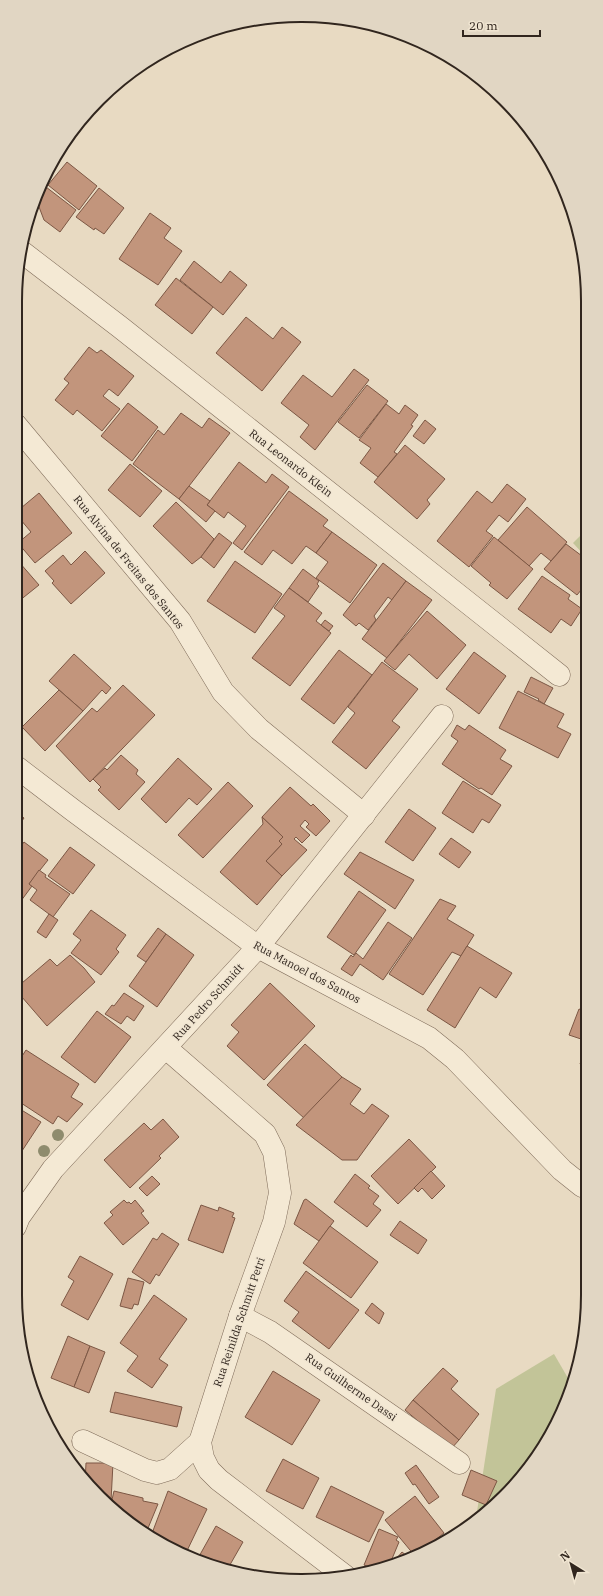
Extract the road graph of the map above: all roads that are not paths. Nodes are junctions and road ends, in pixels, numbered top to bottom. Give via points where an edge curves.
1 (26, 255) edge
2 (22, 432) edge
3 (559, 675) dead end
4 (442, 716) dead end
5 (22, 771) edge
6 (364, 814) junction
7 (258, 947) junction
8 (166, 1048) junction
9 (581, 1185) edge
10 (22, 1213) edge
11 (240, 1316) junction
12 (83, 1441) dead end
13 (200, 1442) junction
14 (459, 1463) dead end
15 (339, 1572) edge

1 - 3 street, Rua Leonardo Klein
2 - 6 street, Rua Alvina de Freitas dos Santos via 180,621 223,692 259,729
4 - 6 street, Rua Pedro Schmidt
5 - 7 street, Rua Manoel dos Santos
6 - 7 street, Rua Pedro Schmidt
7 - 8 street, Rua Pedro Schmidt
7 - 9 street, Rua Manoel dos Santos via 429,1038 455,1059 562,1170
8 - 10 street, Rua Pedro Schmidt via 53,1169
8 - 11 street, Rua Reinilda Schmitt Petri via 265,1134 274,1152 280,1194 274,1222
11 - 13 street, Rua Reinilda Schmitt Petri
11 - 14 street, Rua Guilherme Dassi via 284,1340
12 - 13 street via 145,1470 157,1473 170,1468
13 - 15 street via 203,1458 219,1480

